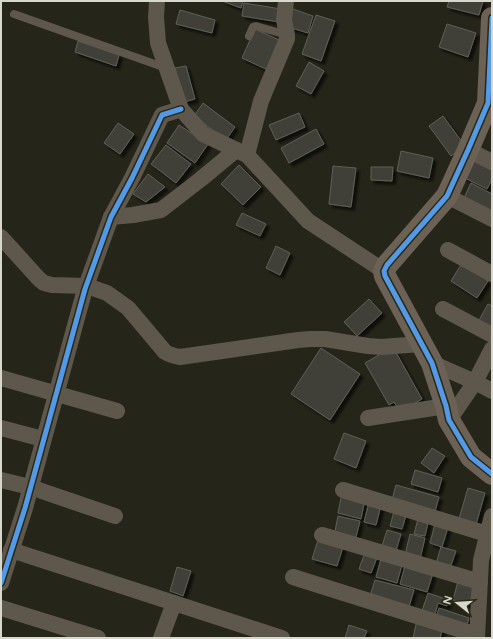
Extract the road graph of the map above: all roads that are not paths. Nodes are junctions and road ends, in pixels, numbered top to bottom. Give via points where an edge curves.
1 (157, 1) edge
2 (286, 1) edge
3 (14, 14) dead end
4 (492, 18) edge
5 (287, 35) junction
6 (249, 36) dead end
7 (491, 57) edge
8 (167, 68) junction
9 (490, 104) edge
10 (181, 109) junction
11 (468, 150) junction
12 (242, 152) junction
13 (492, 162) edge
14 (446, 196) junction
15 (111, 217) junction
16 (492, 219) edge
17 (1, 237) edge
18 (448, 250) dead end
19 (384, 271) junction
20 (492, 274) edge
21 (87, 286) junction
22 (443, 309) dead end
23 (492, 335) edge
24 (421, 344) junction
25 (492, 349) edge
26 (432, 363) junction
27 (1, 378) edge
28 (474, 382) junction
29 (492, 391) edge
30 (56, 394) junction
31 (117, 411) dead end
32 (447, 413) junction
33 (368, 418) dead end
34 (1, 428) edge
35 (44, 439) junction
36 (492, 474) edge
37 (1, 480) edge
38 (30, 487) junction
39 (343, 490) dead end
40 (115, 516) dead end
41 (492, 516) edge
42 (487, 534) junction
43 (322, 535) dead end
44 (11, 550) junction
45 (293, 577) dead end
46 (480, 582) junction
47 (1, 583) edge
48 (174, 603) junction
49 (1, 608) edge
50 (477, 636) edge
51 (98, 638) edge
52 (162, 638) edge
53 (282, 638) edge

1 - 8 street via 158,42
2 - 5 street via 284,20
3 - 8 lane
4 - 7 street
5 - 6 lane via 256,26
5 - 12 street
7 - 9 street
8 - 10 street
9 - 11 street
10 - 12 street via 203,134
10 - 15 street via 162,115
11 - 13 street
11 - 14 street
12 - 15 street via 161,210
12 - 19 street via 308,221
14 - 16 street
14 - 19 street
15 - 21 street
17 - 21 street via 44,283
18 - 20 street
19 - 24 street
21 - 24 street via 107,292 128,308 165,352 174,356 311,339 381,347
21 - 30 street
22 - 23 street
24 - 26 street
25 - 28 street
26 - 28 street
26 - 32 street
27 - 30 street
28 - 29 street
28 - 32 street
30 - 31 street
30 - 35 street
32 - 33 street
32 - 36 street via 471,457
34 - 35 street
35 - 38 street
37 - 38 street
38 - 40 street
38 - 44 street
39 - 42 street
41 - 42 street
42 - 46 street via 481,560
43 - 46 street
44 - 47 street
44 - 48 street
45 - 50 street
46 - 50 street
48 - 52 street
48 - 53 street
49 - 51 street

